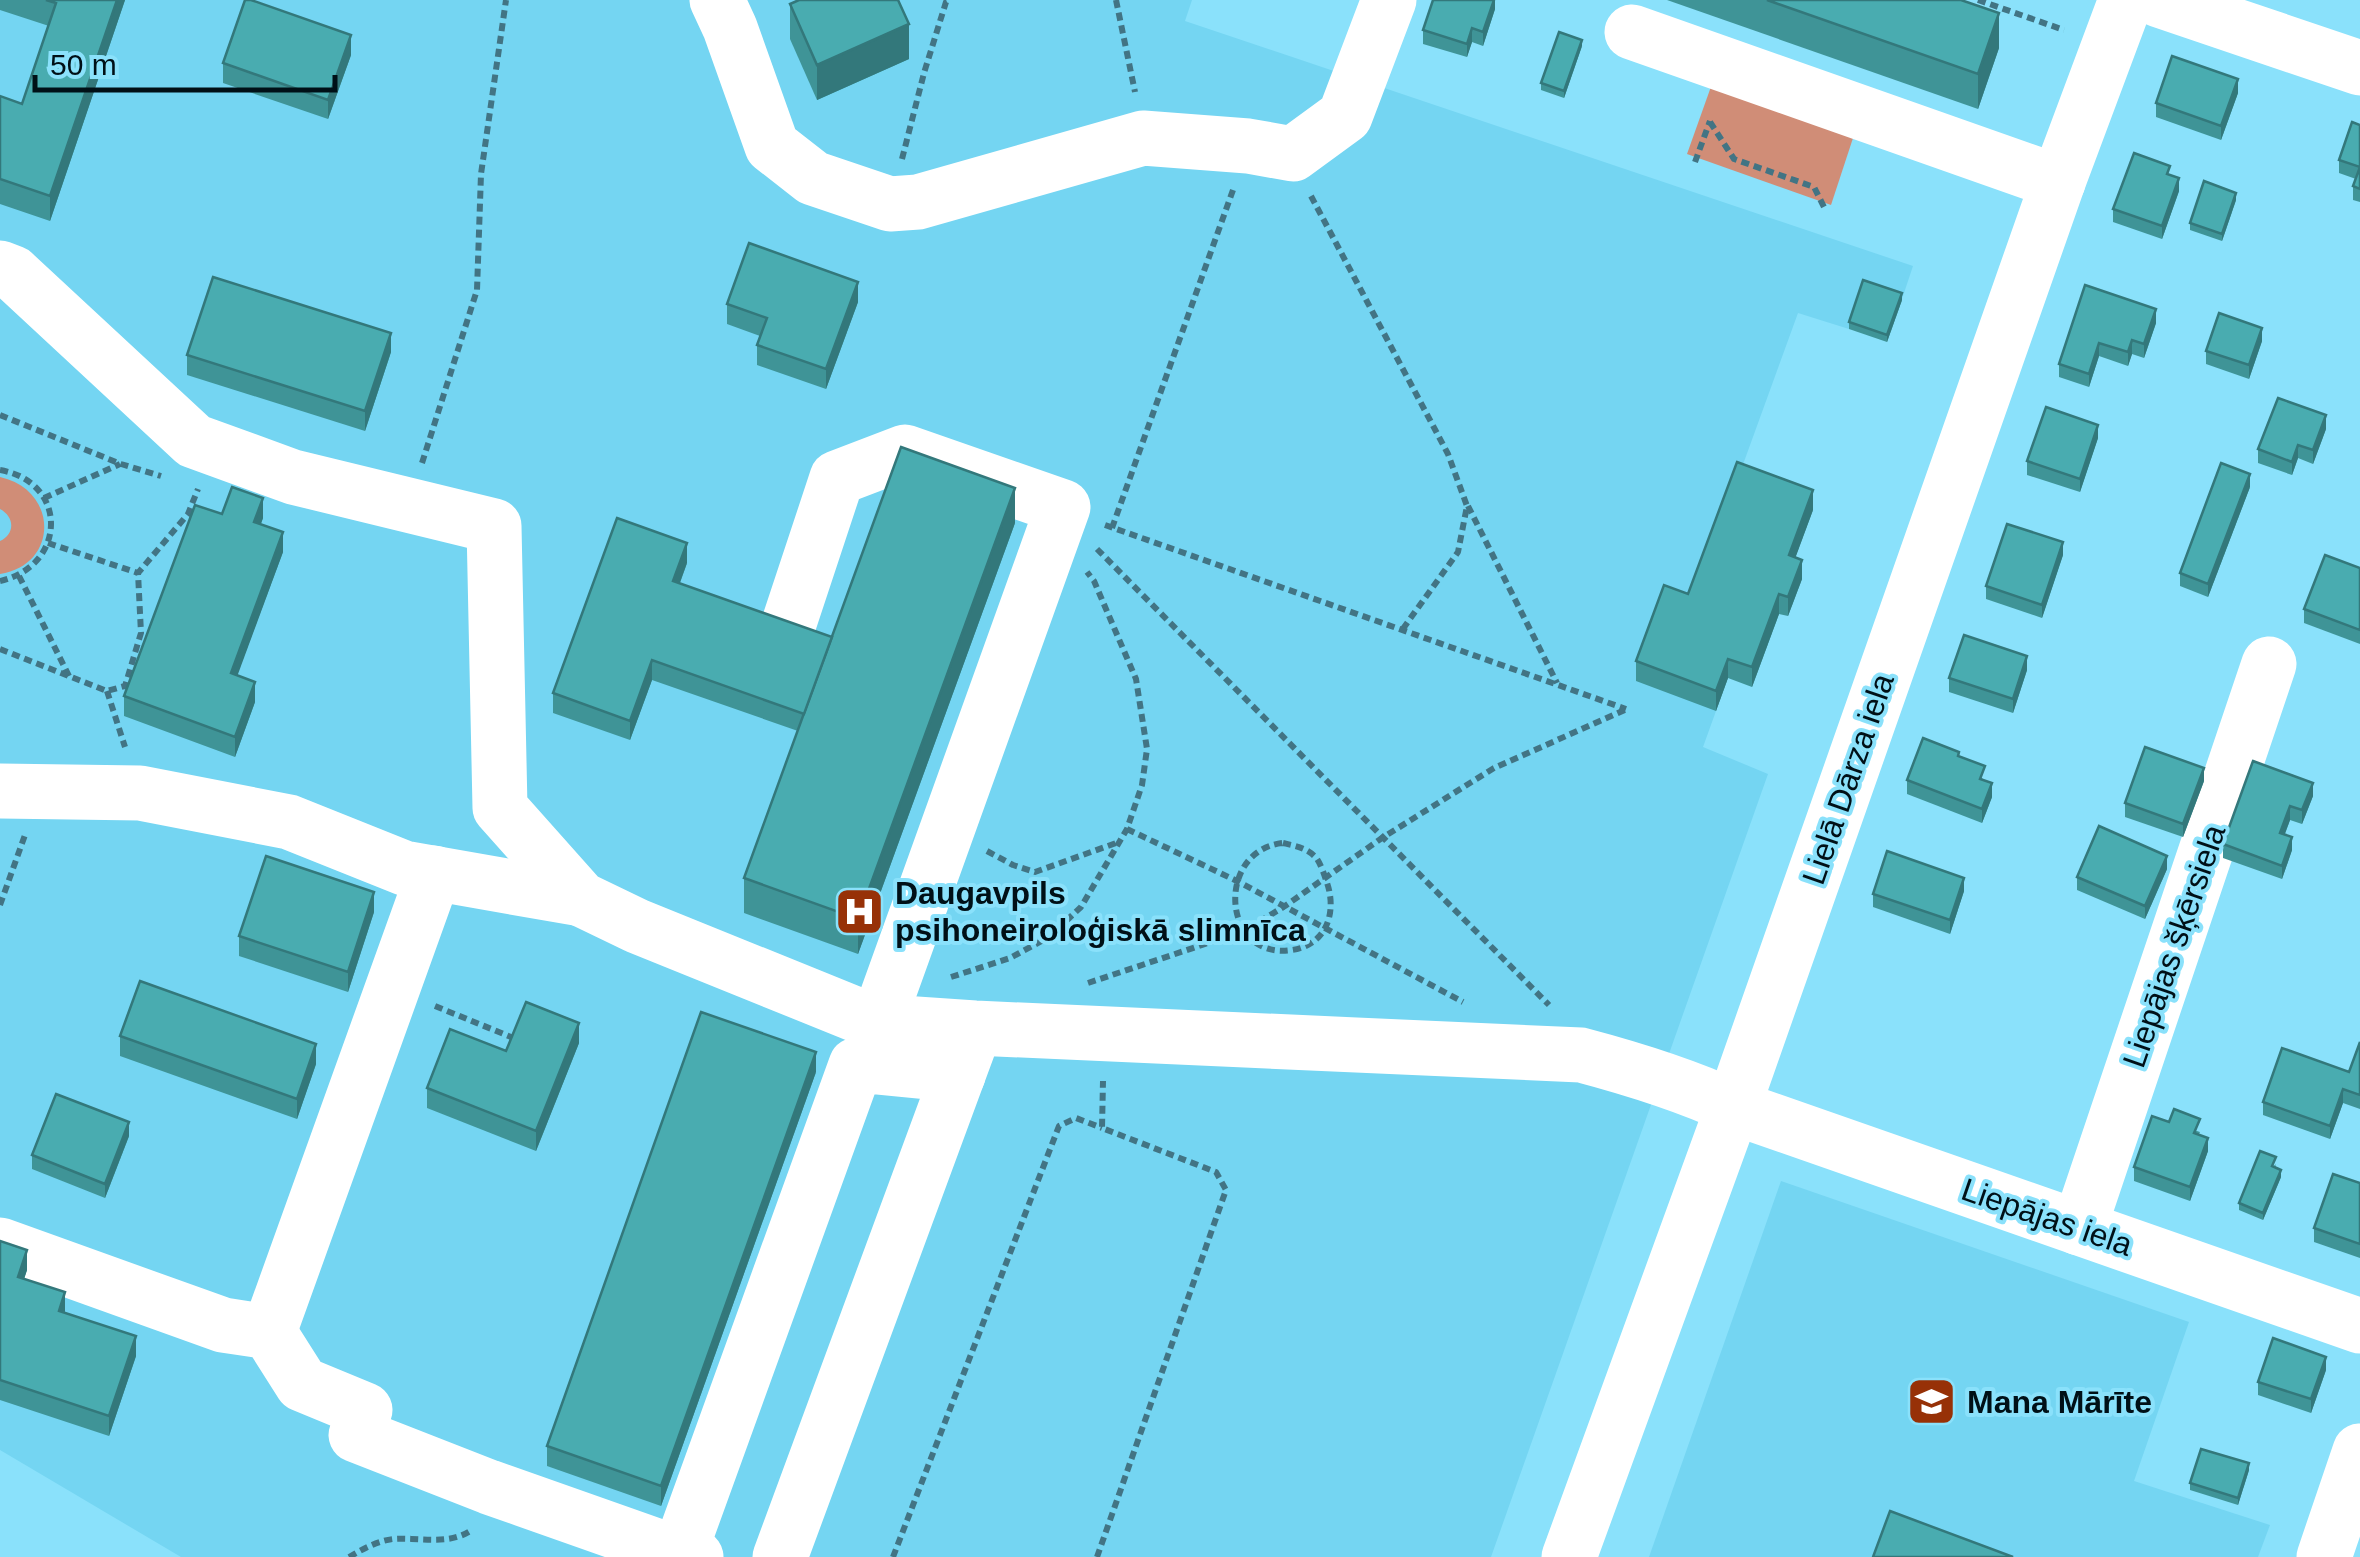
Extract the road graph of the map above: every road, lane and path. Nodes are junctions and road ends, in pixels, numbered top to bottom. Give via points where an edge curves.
1 (506, 0) edge
2 (716, 0) edge
3 (951, 0) edge
4 (1116, 0) edge
5 (1389, 0) edge
6 (1978, 0) edge
7 (2126, 0) edge
8 (2159, 0) edge
9 (1632, 32) dead end
10 (2070, 32) dead end
11 (2360, 68) edge
12 (1710, 122) dead end
13 (1143, 138) junction
14 (1271, 150) junction
15 (2058, 182) junction
16 (890, 204) junction
17 (1825, 209) dead end
18 (0, 268) edge
19 (0, 416) edge
20 (121, 464) junction
21 (0, 470) edge
22 (168, 478) dead end
23 (183, 483) dead end
24 (44, 498) junction
25 (408, 506) junction
26 (1468, 506) junction
27 (1059, 517) junction
28 (1112, 528) junction
29 (48, 543) junction
30 (138, 573) junction
31 (19, 576) junction
32 (0, 581) edge
33 (789, 622) edge
34 (1402, 630) junction
35 (0, 649) edge
36 (2268, 664) dead end
37 (69, 677) junction
38 (1558, 684) junction
39 (21, 791) edge
40 (1127, 829) junction
41 (1382, 838) junction
42 (1120, 842) junction
43 (979, 848) dead end
44 (434, 874) junction
45 (1325, 876) junction
46 (1237, 881) junction
47 (581, 899) junction
48 (0, 905) edge
49 (1285, 906) junction
50 (1327, 928) junction
51 (1244, 931) junction
52 (944, 978) dead end
53 (1087, 983) dead end
54 (392, 988) junction
55 (1465, 1003) dead end
56 (1554, 1010) dead end
57 (878, 1022) junction
58 (518, 1040) edge
59 (966, 1052) junction
60 (1104, 1079) dead end
61 (1733, 1107) junction
62 (1102, 1128) junction
63 (2079, 1228) junction
64 (0, 1245) edge
65 (2360, 1326) edge
66 (269, 1332) junction
67 (2360, 1451) edge
68 (489, 1486) junction
69 (688, 1555) edge
70 (349, 1557) edge
71 (780, 1557) edge
72 (894, 1557) edge
73 (1096, 1557) edge
74 (1570, 1557) edge
75 (2324, 1557) edge

1 - 25 path via 481,174 478,290
2 - 16 street via 772,146 813,178
3 - 16 path
4 - 13 path
5 - 14 street via 1345,116
6 - 10 path
7 - 15 street, Lielā Dārza iela
8 - 11 street
9 - 15 street
12 - 17 path via 1734,159 1814,187
13 - 14 street
13 - 16 street via 918,202
14 - 26 path via 1317,211 1448,454
14 - 28 path
15 - 61 street, Lielā Dārza iela
18 - 25 street via 13,272 194,441 294,477
19 - 20 path
20 - 22 path
20 - 24 path
21 - 24 path via 19,474
23 - 30 path via 198,488 188,514
24 - 29 path
25 - 47 street via 494,526 500,808
26 - 34 path via 1458,552
26 - 38 path
27 - 28 path
27 - 33 street via 905,452 837,478
27 - 40 path via 1136,679 1147,749
27 - 41 path
27 - 57 street
28 - 34 path
29 - 30 path
29 - 31 path
30 - 37 path via 141,633 125,686 107,692
31 - 32 path
31 - 37 path
34 - 38 path
35 - 37 path
36 - 63 street, Liepājas šķērsiela
38 - 41 path via 1627,709 1494,768
39 - 44 street via 140,793 289,822
39 - 48 path
40 - 42 path
40 - 46 path
41 - 45 path
41 - 56 path
42 - 43 path via 1035,872
42 - 52 path via 1081,907 1050,937 1010,958
44 - 47 street
44 - 54 street
45 - 46 path via 1302,847 1283,844 1255,853
45 - 49 path
45 - 50 path via 1332,905
46 - 49 path
46 - 51 path via 1234,902
47 - 57 street
49 - 50 path
49 - 51 path
50 - 51 path via 1305,947 1288,951 1270,949
50 - 55 path
51 - 53 path
54 - 58 path
54 - 66 street
57 - 59 street
59 - 61 street, Liepājas iela via 1581,1055
59 - 69 street via 856,1065
59 - 71 street
60 - 62 path
61 - 63 street, Liepājas iela
61 - 74 street, Lielā Dārza iela
62 - 72 path via 1076,1118 1059,1126
62 - 73 path via 1216,1172 1226,1190
63 - 65 street, Liepājas iela
64 - 66 street via 223,1326
66 - 68 street via 302,1384 366,1410 356,1435
67 - 75 street
68 - 69 street
68 - 70 path via 476,1526 464,1535 391,1539

